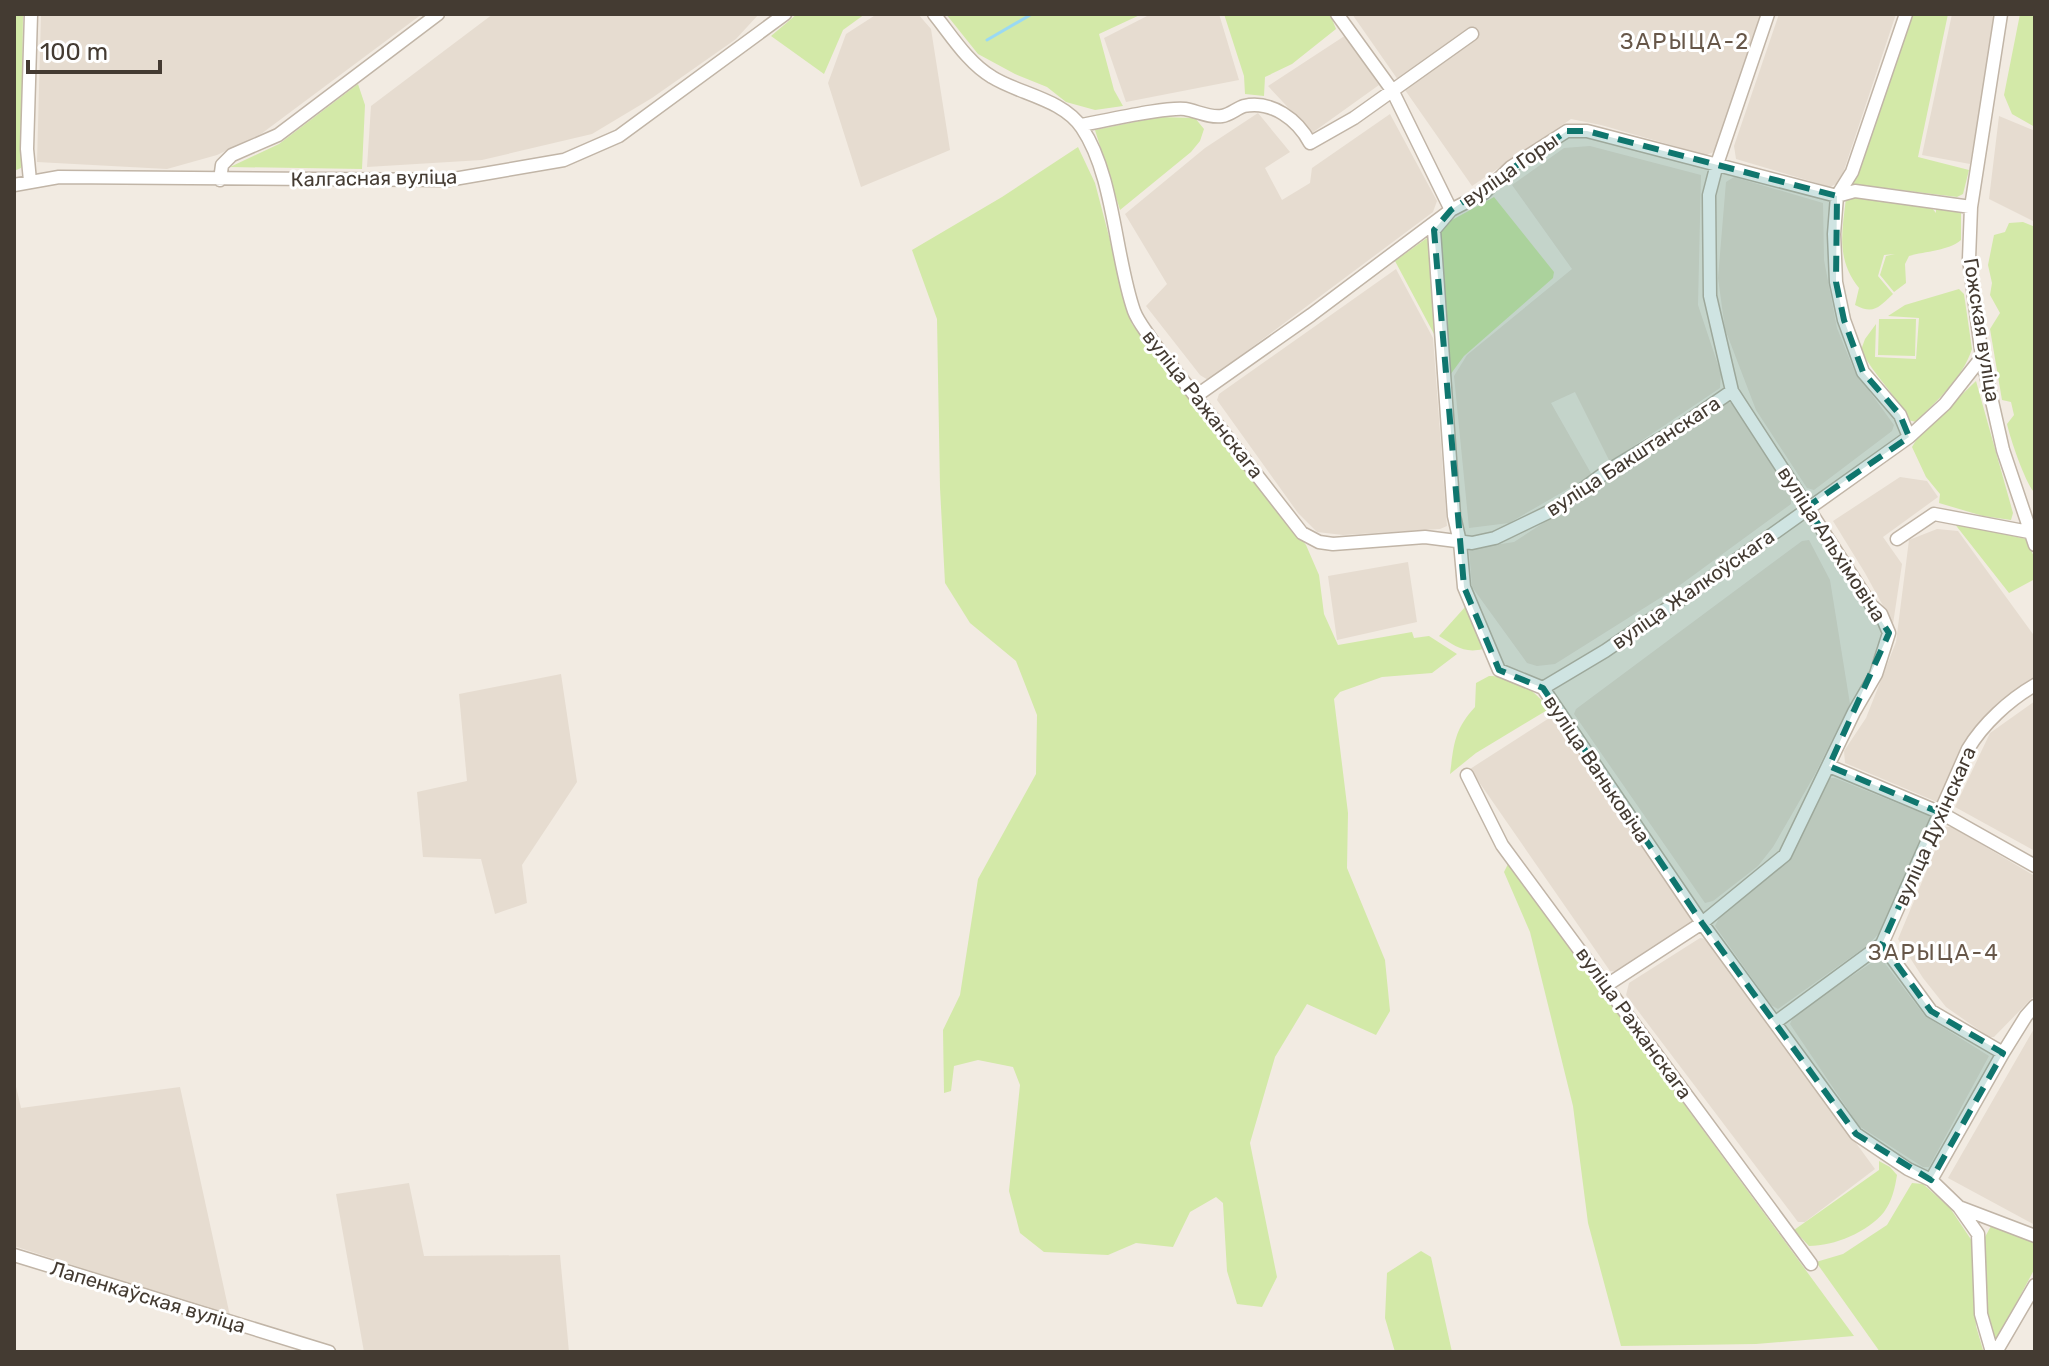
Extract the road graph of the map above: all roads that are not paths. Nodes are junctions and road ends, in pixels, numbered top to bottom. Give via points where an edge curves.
1 (31, 14) edge
2 (438, 14) edge
3 (785, 14) edge
4 (934, 14) edge
5 (1337, 14) edge
6 (1768, 14) edge
7 (1906, 14) edge
8 (2001, 14) edge
9 (1472, 34) dead end
10 (1392, 90) junction
11 (1081, 125) junction
12 (1717, 164) junction
13 (220, 180) junction
14 (30, 181) junction
15 (14, 185) edge
16 (1837, 196) junction
17 (1971, 207) junction
18 (1451, 210) junction
19 (1982, 357) junction
20 (1732, 391) junction
21 (1196, 396) junction
22 (1909, 437) junction
23 (1807, 507) junction
24 (2029, 532) junction
25 (1302, 533) joint
26 (1897, 539) dead end
27 (1460, 542) junction
28 (2035, 545) edge
29 (2035, 685) edge
30 (1543, 688) junction
31 (1829, 766) junction
32 (1467, 775) dead end
33 (1941, 813) junction
34 (2035, 866) edge
35 (1702, 923) junction
36 (1882, 944) junction
37 (1607, 985) junction
38 (2035, 1006) edge
39 (1776, 1022) junction
40 (2003, 1053) junction
41 (1931, 1180) junction
42 (1959, 1207) junction
43 (2035, 1236) edge
44 (14, 1255) edge
45 (1811, 1264) dead end
46 (2035, 1285) edge
47 (329, 1352) edge
48 (1994, 1352) edge

1 - 14 street
2 - 13 street via 278,135 232,155 222,165
3 - 13 street, Калгасная вуліца via 619,136 564,160 448,180
4 - 11 street via 992,78 1048,103
5 - 10 street
6 - 12 street, вуліца Альхімовіча
7 - 16 street via 1852,172
8 - 17 street, Гожская вуліца
9 - 10 street
10 - 11 street via 1310,143 1281,112 1261,106 1222,116 1184,109
10 - 18 street
11 - 21 street, вуліца Ражанскага via 1094,150 1134,313
12 - 16 street, вуліца Горы
12 - 18 street, вуліца Горы via 1587,131 1567,131 1511,167 1484,193
12 - 20 street, вуліца Альхімовіча via 1709,195 1710,296
13 - 14 street, Калгасная вуліца
14 - 15 street, Калгасная вуліца
16 - 17 street, вуліца Горы via 1855,191
16 - 22 street via 1836,282 1844,320 1863,372 1900,415
17 - 19 street, Гожская вуліца via 1969,259
18 - 21 street, вуліца Горы
18 - 27 street, вуліца Ваньковіча via 1434,230
19 - 22 street, вуліца Жалкоўскага via 1945,404
19 - 24 street, Гожская вуліца
20 - 23 street, вуліца Альхімовіча
20 - 27 street, вуліца Бакштанскага via 1557,508 1495,538
21 - 25 street, вуліца Ражанскага
22 - 23 street, вуліца Жалкоўскага
23 - 30 street, вуліца Жалкоўскага via 1690,593
23 - 31 street, вуліца Альхімовіча via 1889,633 1876,674
24 - 26 street via 1934,514
24 - 28 street, Гожская вуліца
25 - 27 street, вуліца Бакштанскага via 1333,544 1425,537
27 - 30 street, вуліца Ваньковіча via 1464,587 1499,670
29 - 33 street, вуліца Духінскага via 1978,732
30 - 35 street, вуліца Ваньковіча
31 - 33 street
31 - 35 street, вуліца Альхімовіча via 1785,855
32 - 37 street, вуліца Ражанскага via 1502,845
33 - 34 street
33 - 36 street, вуліца Духінскага
35 - 37 street, вуліца Альхімовіча
35 - 39 street, вуліца Ваньковіча
36 - 39 street, вуліца Духінскага
36 - 40 street via 1931,1011
37 - 45 street, вуліца Ражанскага
38 - 40 street
39 - 41 street, вуліца Ваньковіча via 1856,1134
40 - 41 street
41 - 42 street, вуліца Ваньковіча
42 - 43 street, вуліца Ваньковіча
42 - 48 street via 1978,1234 1981,1314
44 - 47 street, Лапенкаўская вуліца
46 - 48 street

